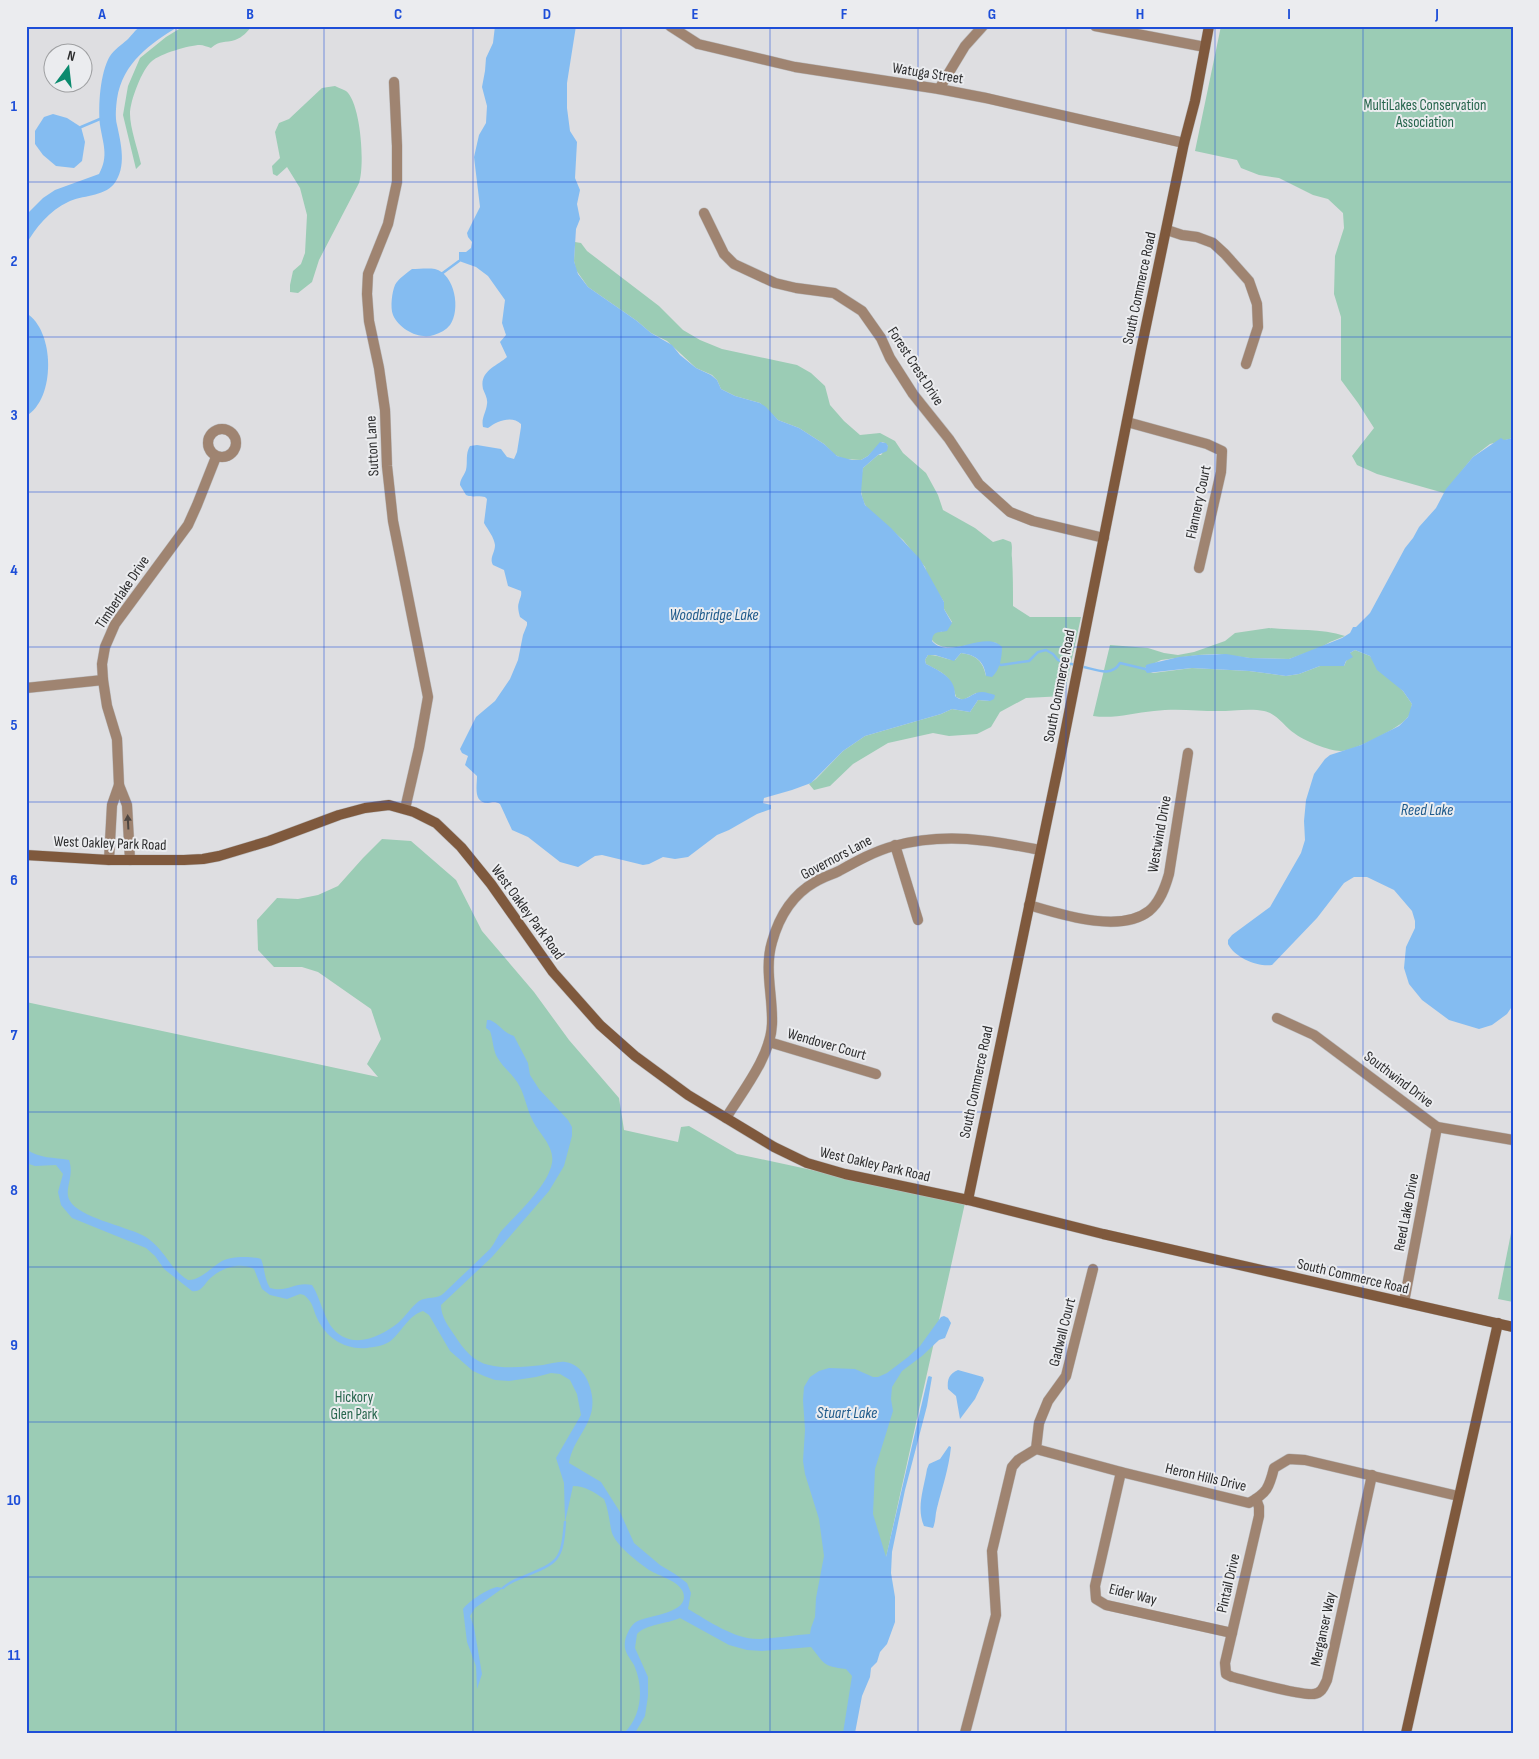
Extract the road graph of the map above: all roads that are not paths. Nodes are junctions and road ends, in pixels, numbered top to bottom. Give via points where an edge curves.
1 (670, 26) edge
2 (982, 26) edge
3 (1095, 26) edge
4 (1209, 26) edge
5 (1205, 47) junction
6 (394, 82) dead end
7 (939, 89) junction
8 (1184, 143) junction
9 (704, 213) dead end
10 (1167, 230) junction
11 (1246, 364) dead end
12 (1127, 422) junction
13 (216, 457) dead end
14 (1104, 538) junction
15 (1199, 568) dead end
16 (103, 680) junction
17 (26, 688) edge
18 (1188, 753) dead end
19 (119, 786) junction
20 (405, 809) junction
21 (895, 845) junction
22 (1040, 850) junction
23 (26, 855) edge
24 (109, 860) junction
25 (130, 860) junction
26 (1029, 905) junction
27 (918, 920) dead end
28 (1277, 1018) dead end
29 (769, 1042) junction
30 (876, 1074) dead end
31 (726, 1118) junction
32 (1437, 1126) junction
33 (1513, 1140) edge
34 (968, 1200) junction
35 (1093, 1269) dead end
36 (1404, 1302) junction
37 (1498, 1323) junction
38 (1513, 1327) edge
39 (1039, 1451) junction
40 (1121, 1472) junction
41 (1372, 1475) junction
42 (1458, 1496) junction
43 (1256, 1499) junction
44 (1232, 1633) junction
45 (1226, 1674) joint
46 (964, 1733) edge
47 (1406, 1733) edge

1 - 7 street, Watuga Street via 698,44 766,60
2 - 7 street via 964,46
3 - 5 street
4 - 5 street, South Commerce Road
5 - 8 street, South Commerce Road
6 - 20 street, Sutton Lane via 396,182 388,224 368,274 367,294 385,410 393,521 428,697
7 - 8 street, Watuga Street
8 - 10 street, South Commerce Road
9 - 14 street, Forest Crest Drive via 724,254 734,264 775,283 834,294 862,311 913,394 979,484 1010,512 1033,521
10 - 11 street via 1213,244 1248,282 1257,304 1258,327
10 - 12 street, South Commerce Road
12 - 14 street, South Commerce Road
12 - 15 street, Flannery Court via 1222,451 1221,472
13 - 16 street, Timberlake Drive via 188,525 115,624 105,646
14 - 22 street, South Commerce Road
16 - 17 street
16 - 19 street, Timberlake Drive via 117,739
18 - 26 street, Westwind Drive via 1169,874 1163,894 1149,911 1123,922 1109,922 1066,916
19 - 24 street, Timberlake Drive via 112,805
25 -> 19 street, Timberlake Drive via 127,805
20 - 25 street, West Oakley Park Road via 389,805 365,808 220,856
20 - 31 street, West Oakley Park Road via 436,823 461,847 553,972 600,1025 688,1096
21 - 22 street, Governors Lane via 962,837
21 - 27 street
21 - 29 street, Governors Lane via 815,882 786,908 768,959 772,1023
22 - 26 street, South Commerce Road
23 - 24 street, West Oakley Park Road
24 - 25 street, West Oakley Park Road
26 - 34 street, South Commerce Road
28 - 32 street, Southwind Drive via 1314,1035
29 - 30 street, Wendover Court
29 - 31 street, Governors Lane
31 - 34 street, West Oakley Park Road via 806,1163
32 - 33 street, Southwind Drive
32 - 36 street, Reed Lake Drive
34 - 36 street, South Commerce Road
35 - 39 street, Gadwall Court via 1066,1376 1048,1401 1039,1423
36 - 37 street, South Commerce Road
37 - 38 street, South Commerce Road
37 - 42 street
39 - 40 street, Heron Hills Drive
39 - 46 street via 1018,1460 1012,1467 992,1551 996,1615
40 - 43 street, Heron Hills Drive via 1249,1503
40 - 44 street, Eider Way via 1098,1572 1096,1599
41 - 42 street, Heron Hills Drive
41 - 43 street, Heron Hills Drive via 1289,1459 1274,1468 1270,1486
41 - 45 street, Merganser Way via 1322,1691 1300,1693
42 - 47 street
43 - 44 street, Pintail Drive via 1259,1516
44 - 45 street, Pintail Drive via 1225,1663

